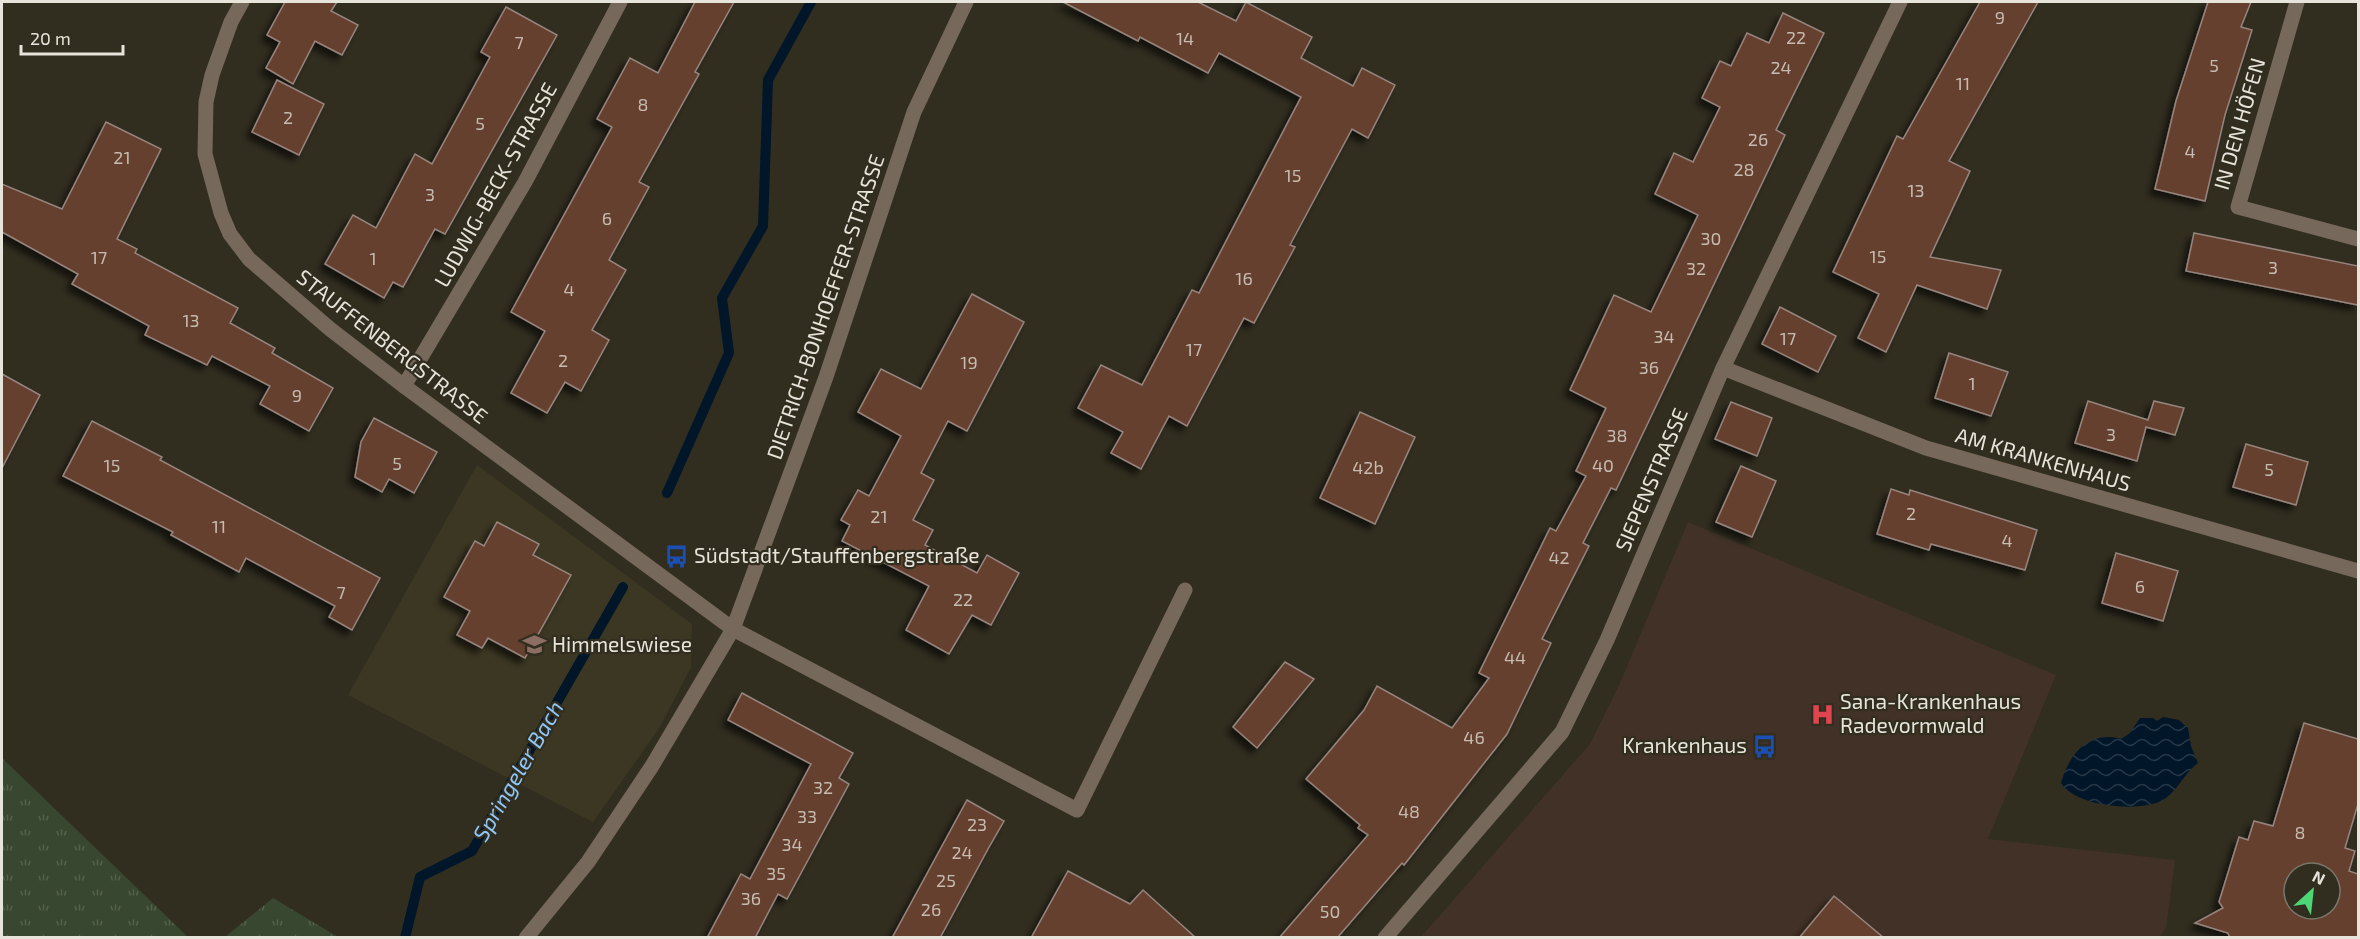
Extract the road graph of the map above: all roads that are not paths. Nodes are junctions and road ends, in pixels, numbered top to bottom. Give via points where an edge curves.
1 (242, 2) edge
2 (620, 2) edge
3 (966, 2) edge
4 (1899, 2) edge
5 (2297, 2) edge
6 (2358, 239) edge
7 (1723, 368) junction
8 (404, 386) junction
9 (2358, 570) edge
10 (1185, 590) dead end
11 (733, 629) junction
12 (526, 938) edge
13 (1385, 938) edge

1 - 8 street, STAUFFENBERGSTRASSE via 219,56 206,102 205,153 221,213 230,234 249,259
2 - 8 street, LUDWIG-BECK-STRASSE via 525,182
3 - 11 street, DIETRICH-BONHOEFFER-STRASSE via 914,112 826,377
4 - 7 street, SIEPENSTRASSE
5 - 6 street, IN DEN HÖFEN via 2238,207
7 - 9 street, AM KRANKENHAUS via 1926,448
7 - 13 street, SIEPENSTRASSE via 1607,640 1562,732
8 - 11 street, STAUFFENBERGSTRASSE
10 - 11 street via 1077,810
11 - 12 street, DIETRICH-BONHOEFFER-STRASSE via 601,843

